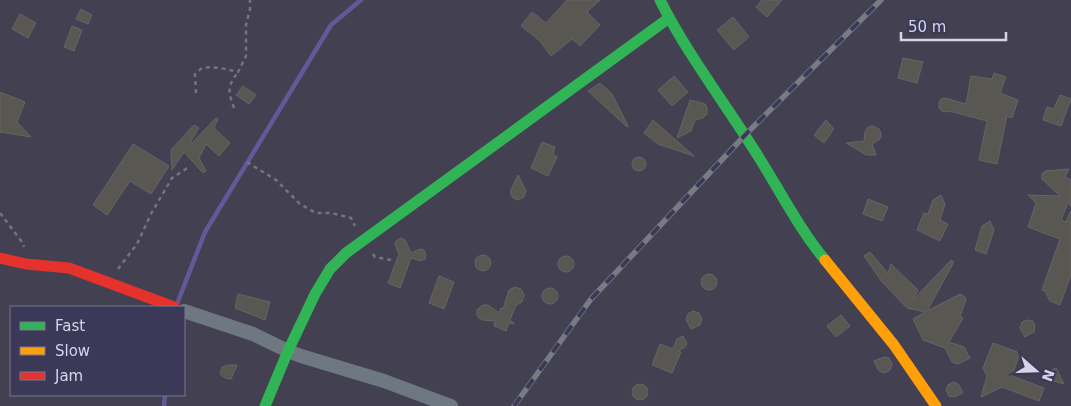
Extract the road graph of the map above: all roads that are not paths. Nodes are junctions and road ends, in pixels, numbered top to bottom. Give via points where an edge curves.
1 (660, 0) edge
2 (669, 18) junction
3 (0, 258) edge
4 (171, 306) edge
5 (185, 311) edge
6 (288, 351) junction
7 (265, 406) edge
8 (451, 406) edge
9 (936, 406) edge

1 - 2 street
2 - 6 street via 346,253 330,270 315,294
2 - 9 street via 812,245 894,345
3 - 4 street via 69,268
5 - 6 street via 253,334
6 - 7 street
6 - 8 street

